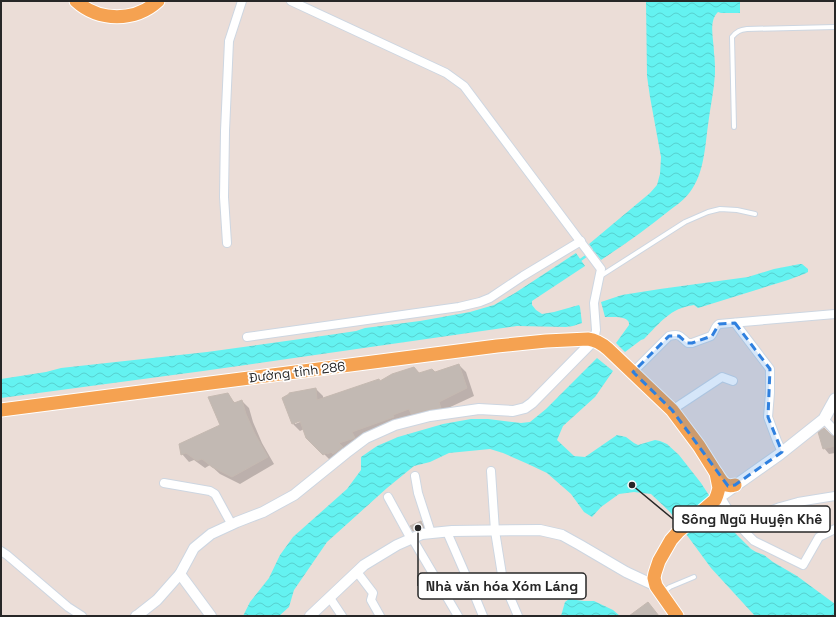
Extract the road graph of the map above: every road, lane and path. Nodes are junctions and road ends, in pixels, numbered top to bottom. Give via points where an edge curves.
1 (76, 1) edge
2 (158, 1) edge
3 (242, 1) edge
4 (291, 1) edge
5 (835, 27) edge
6 (734, 127) dead end
7 (755, 214) dead end
8 (227, 243) dead end
9 (582, 244) junction
10 (599, 278) junction
11 (835, 314) edge
12 (735, 323) junction
13 (247, 337) dead end
14 (594, 340) junction
15 (633, 372) junction
16 (733, 381) dead end
17 (835, 399) edge
18 (1, 410) edge
19 (672, 410) junction
20 (824, 419) junction
21 (835, 431) edge
22 (782, 452) junction
23 (491, 471) dead end
24 (716, 473) junction
25 (415, 476) dead end
26 (164, 484) dead end
27 (736, 485) junction
28 (835, 496) edge
29 (388, 497) dead end
30 (717, 498) junction
31 (738, 523) junction
32 (232, 525) junction
33 (835, 530) edge
34 (495, 531) junction
35 (448, 532) junction
36 (431, 533) junction
37 (411, 538) junction
38 (1, 551) edge
39 (357, 572) junction
40 (180, 574) junction
41 (694, 577) dead end
42 (549, 583) dead end
43 (658, 590) junction
44 (509, 596) junction
45 (330, 598) junction
46 (210, 615) edge
47 (82, 616) edge
48 (136, 616) edge
49 (310, 616) edge
50 (342, 616) edge
51 (380, 616) edge
52 (458, 616) edge
53 (483, 616) edge
54 (518, 616) edge
55 (677, 616) edge

1 - 2 main road via 96,13 117,17 137,13
3 - 8 street via 229,41 224,196
4 - 9 street via 446,73 464,86
5 - 6 lane via 747,29 736,32 732,37
7 - 10 lane via 720,209 708,212 685,222
9 - 10 street via 600,266
9 - 13 street via 480,302
10 - 14 street via 594,303
11 - 12 street
12 - 15 street via 719,324 711,336 692,343 679,336 669,336
12 - 22 street via 770,369 768,417
14 - 15 main road
14 - 18 main road, Đường tỉnh 286 via 497,346
14 - 32 street via 525,408 513,412 479,409 462,411 395,425 366,438 294,495
15 - 19 main road
16 - 19 street via 722,378
17 - 20 main road
19 - 24 main road
20 - 21 street
20 - 22 main road
22 - 27 main road
23 - 34 street
24 - 27 main road via 725,485
24 - 30 main road via 719,488
25 - 36 street
26 - 32 street via 215,494
27 - 30 main road
28 - 31 street via 780,507
29 - 37 street
30 - 31 street
30 - 43 main road via 671,540 654,578
31 - 33 street via 754,541 803,565 819,537
32 - 40 street via 211,534 194,548
34 - 35 street
34 - 43 street via 540,530 562,536
34 - 44 street
35 - 36 street
35 - 53 street
36 - 37 street
37 - 39 street via 364,565
37 - 52 street
38 - 47 street
39 - 45 street
39 - 51 street via 373,593 371,600
40 - 46 street
40 - 48 street via 157,600
41 - 43 lane
42 - 44 street
43 - 55 main road
44 - 54 street
45 - 49 street
45 - 50 street

